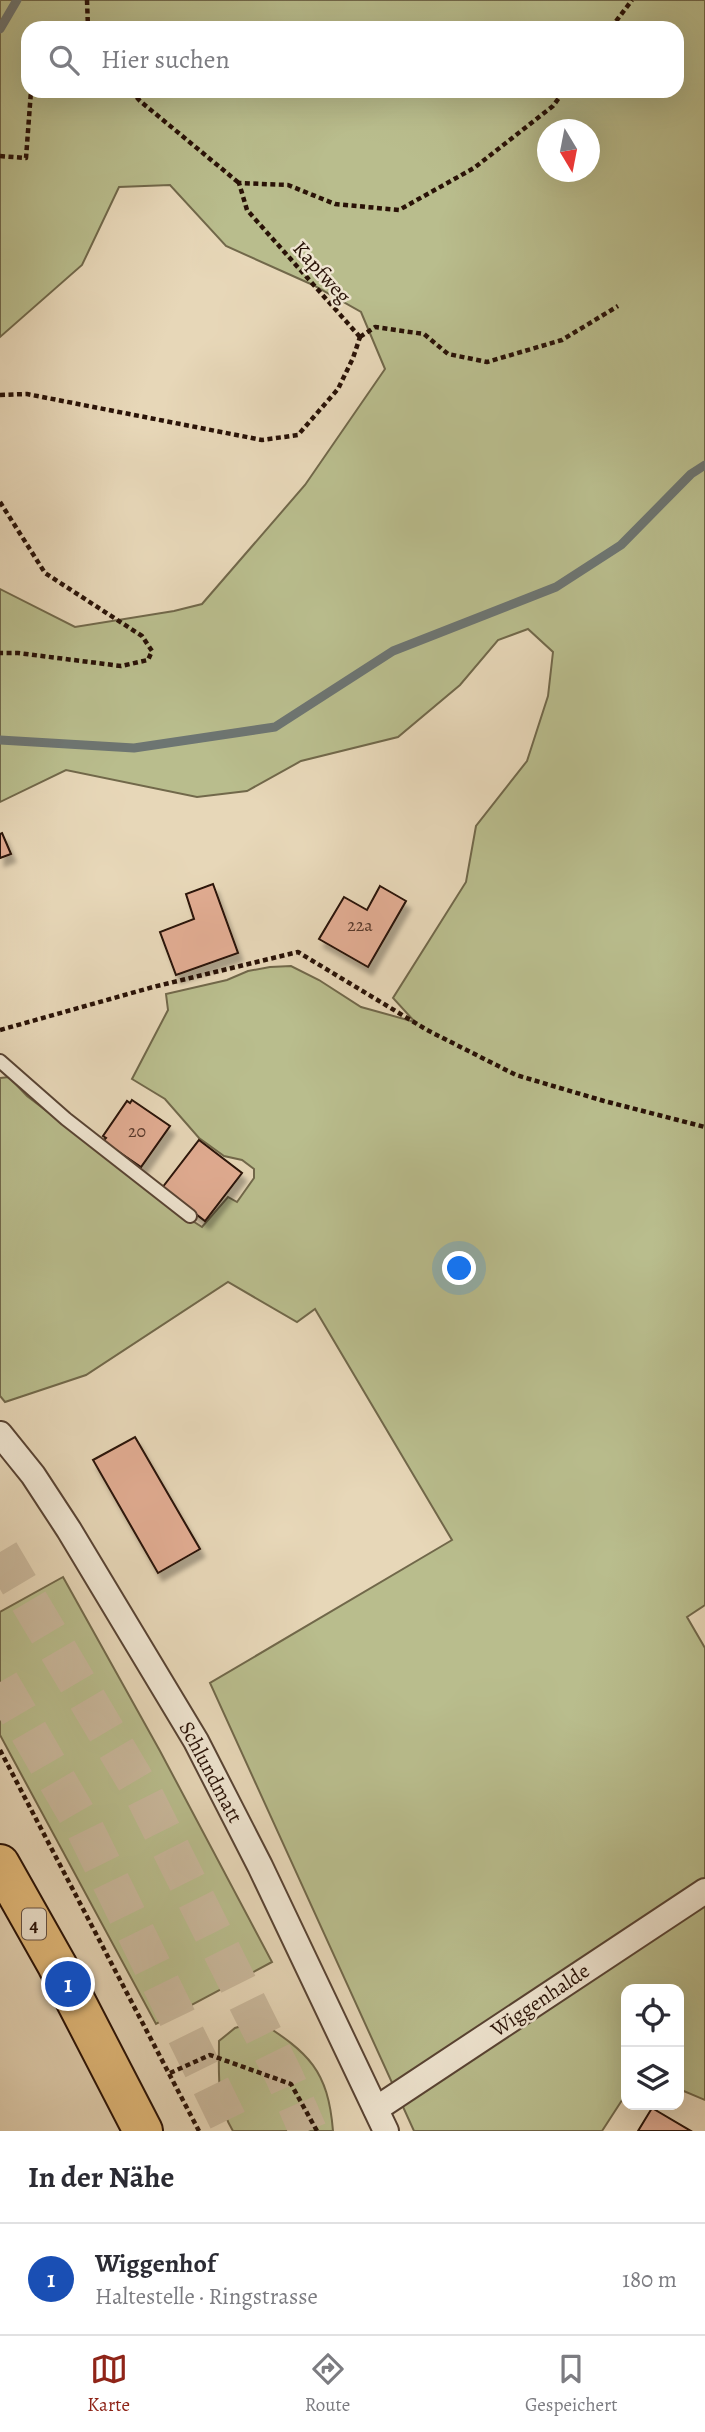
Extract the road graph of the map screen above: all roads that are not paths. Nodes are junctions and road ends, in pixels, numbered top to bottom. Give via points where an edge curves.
1 (0, 1061) edge
2 (190, 1216) dead end
3 (0, 1434) edge
4 (0, 1864) edge
5 (705, 1891) edge
6 (381, 2120) edge
7 (143, 2131) edge

1 - 2 lane
3 - 6 street, Schlundmatt via 69,1530 196,1741
4 - 7 main road, 4
5 - 6 street, Wiggenhalde

